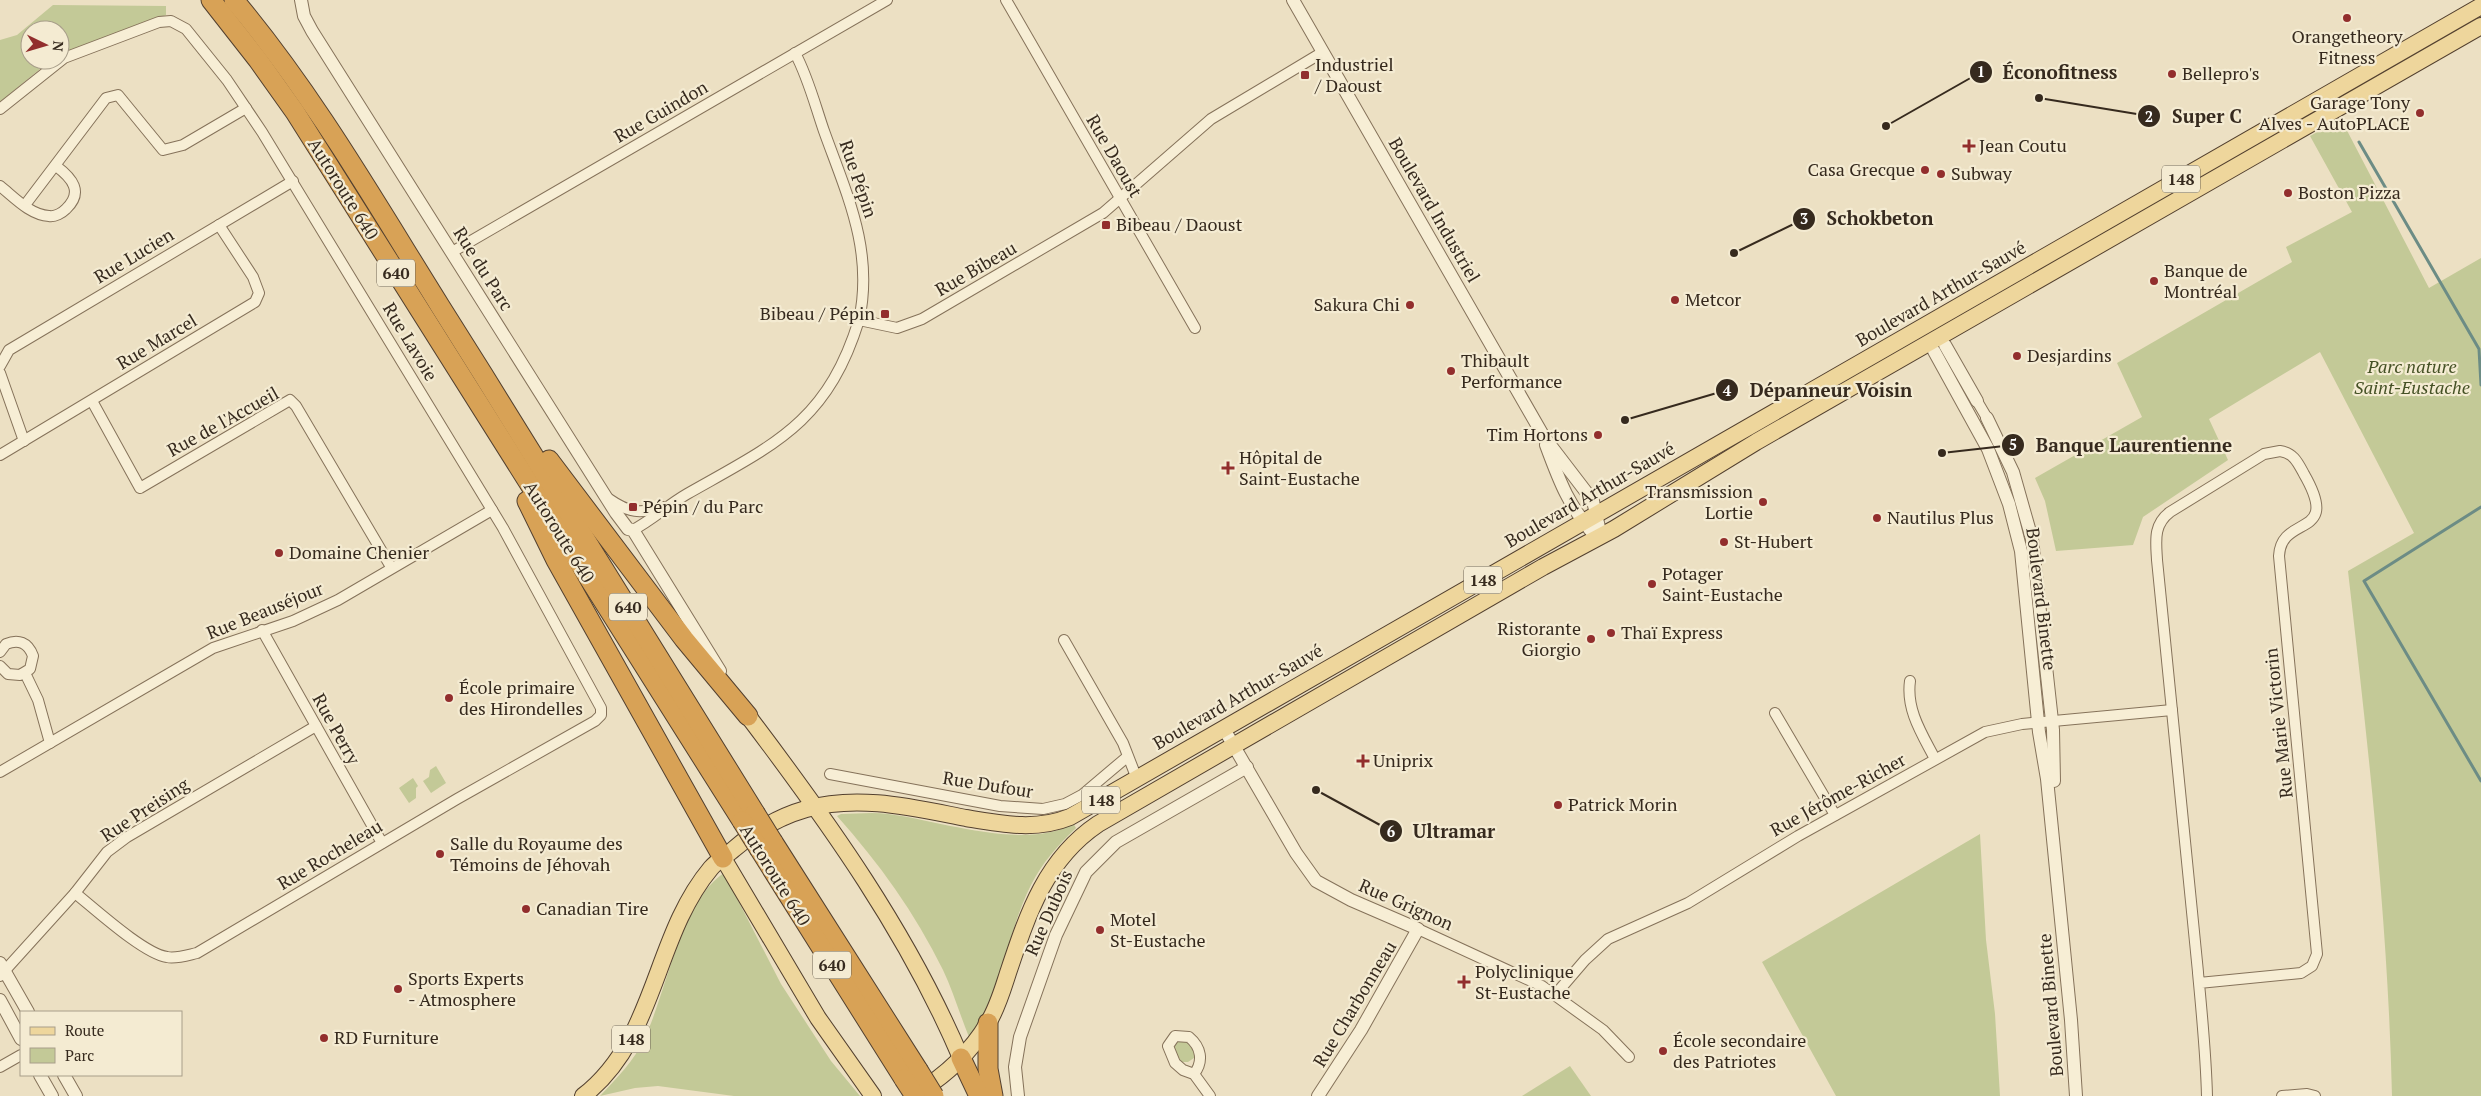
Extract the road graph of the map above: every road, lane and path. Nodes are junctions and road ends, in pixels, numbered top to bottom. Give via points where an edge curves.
1 (211, 0) edge
2 (234, 0) edge
3 (302, 0) edge
4 (887, 0) edge
5 (1006, 0) edge
6 (1293, 0) edge
7 (2481, 6) edge
8 (2481, 26) edge
9 (1323, 52) junction
10 (794, 53) junction
11 (246, 108) junction
12 (0, 109) edge
13 (56, 166) junction
14 (293, 181) junction
15 (0, 186) edge
16 (1120, 199) junction
17 (25, 205) junction
18 (219, 225) junction
19 (452, 252) junction
20 (859, 320) junction
21 (1925, 326) junction
22 (1195, 328) dead end
23 (1937, 344) junction
24 (0, 366) edge
25 (0, 373) edge
26 (92, 401) junction
27 (500, 401) junction
28 (1977, 401) joint
29 (484, 412) junction
30 (1987, 418) joint
31 (1544, 438) junction
32 (24, 441) junction
33 (0, 455) edge
34 (606, 497) junction
35 (671, 504) junction
36 (492, 510) junction
37 (1598, 513) junction
38 (1582, 522) junction
39 (633, 530) junction
40 (1599, 537) junction
41 (391, 567) junction
42 (262, 630) junction
43 (1064, 640) dead end
44 (0, 652) edge
45 (0, 666) edge
46 (26, 673) junction
47 (1910, 681) dead end
48 (2172, 710) junction
49 (602, 712) joint
50 (1775, 713) dead end
51 (748, 716) junction
52 (2052, 721) junction
53 (2038, 722) junction
54 (316, 726) junction
55 (1224, 729) junction
56 (50, 744) junction
57 (1234, 746) junction
58 (1127, 757) junction
59 (1935, 759) junction
60 (1247, 767) junction
61 (0, 772) edge
62 (830, 774) dead end
63 (1138, 779) junction
64 (815, 806) junction
65 (1835, 815) junction
66 (748, 817) junction
67 (382, 844) junction
68 (723, 858) junction
69 (75, 893) junction
70 (1418, 929) junction
71 (2, 970) edge
72 (2199, 983) junction
73 (1556, 995) junction
74 (0, 1000) edge
75 (27, 1011) edge
76 (988, 1023) junction
77 (20, 1037) edge
78 (20, 1055) edge
79 (1629, 1057) dead end
80 (961, 1058) junction
81 (0, 1067) edge
82 (1194, 1074) dead end
83 (41, 1076) edge
84 (65, 1076) edge
85 (910, 1082) edge
86 (52, 1096) edge
87 (76, 1096) edge
88 (583, 1096) edge
89 (873, 1096) edge
90 (915, 1096) edge
91 (934, 1096) edge
92 (979, 1096) edge
93 (994, 1096) edge
94 (1018, 1096) edge
95 (1210, 1096) edge
96 (1318, 1096) edge
97 (2076, 1096) edge
98 (2082, 1096) edge
99 (2207, 1096) edge
100 (2282, 1096) edge
101 (2315, 1096) edge

1 - 29 highway, Autoroute 640 / 640 via 295,112
2 - 27 highway, Autoroute 640 / 640 via 302,88
3 - 19 street, Rue du Parc via 304,16 312,31
4 - 10 street, Rue Guindon
5 - 16 street, Rue Daoust
6 - 9 street, Boulevard Industriel
7 - 21 main road, Boulevard Arthur-Sauvé / 148
8 - 23 main road, Boulevard Arthur-Sauvé / 148
9 - 16 street, Rue Bibeau via 1211,119
9 - 31 street, Boulevard Industriel
10 - 19 street, Rue Guindon
10 - 20 street, Rue Pépin via 807,81 859,233 864,273
11 - 12 street, Rue Lavoie via 186,29 176,22 166,21 64,58
11 - 13 street via 182,145 163,150 118,95 106,98
11 - 14 street, Rue Lavoie
13 - 17 street
13 - 17 street via 76,187 76,196 71,204 62,213 50,216 33,212
14 - 18 street, Rue Lucien
14 - 36 street, Rue Lavoie
15 - 17 street
16 - 20 street, Rue Bibeau via 1103,213 913,324 897,328
16 - 22 street, Rue Daoust
18 - 24 street, Rue Lucien via 9,350
18 - 26 street, Rue Marcel via 253,278 259,292 255,302
19 - 34 street, Rue du Parc
20 - 35 street via 836,377 801,422 769,447
21 - 23 street, Boulevard Binette
21 - 37 main road, Boulevard Arthur-Sauvé / 148
23 - 28 street, Boulevard Binette
23 - 40 main road, Boulevard Arthur-Sauvé / 148 via 1756,442
23 - 53 street, Boulevard Binette via 1988,450 2012,516 2023,564
25 - 32 street
26 - 32 street, Rue Marcel
26 - 41 street, Rue de l'Accueil via 140,488 290,400
27 - 51 highway via 574,490 684,639
27 - 66 highway, Autoroute 640 / 640
28 - 30 street, Boulevard Binette
29 - 66 highway, Autoroute 640 / 640
29 - 68 highway via 556,560
30 - 52 street, Boulevard Binette via 2014,475 2029,525
31 - 37 street, Boulevard Industriel via 1591,497
31 - 38 street, Boulevard Industriel via 1557,475
32 - 33 street, Rue Marcel
34 - 35 street via 635,513
34 - 39 street, Rue du Parc via 626,527
35 - 39 street
36 - 41 street, Rue Beauséjour
36 - 49 street, Rue Lavoie via 597,697
37 - 38 main road, Boulevard Arthur-Sauvé / 148
37 - 40 street, Boulevard Industriel
38 - 40 street, Boulevard Industriel
38 - 55 main road, Boulevard Arthur-Sauvé / 148
39 - 51 street, Rue du Parc
40 - 57 main road, Boulevard Arthur-Sauvé / 148
41 - 42 street, Rue Beauséjour via 338,600 293,621
42 - 54 street, Rue Perry
42 - 56 street, Rue Beauséjour via 213,648
43 - 58 street via 1123,743
44 - 46 street via 13,641 28,646 33,662
45 - 46 street via 14,676
46 - 56 street via 38,700
47 - 59 street via 1912,712
48 - 52 street, Rue Jérôme-Richer
48 - 72 street, Rue Marie Victorin
48 - 72 street, Rue Marie Victorin via 2156,547 2157,527 2170,512 2264,454 2284,451 2298,463 2318,504 2311,521 2284,539 2279,556 2317,954 2312,966 2301,972
49 - 67 street, Rue Rocheleau via 595,721
50 - 65 street
51 - 64 main road
52 - 53 street, Rue Jérôme-Richer
52 - 98 street, Boulevard Binette via 2054,784 2080,1045
53 - 59 street, Rue Jérôme-Richer via 1985,732
53 - 97 street, Boulevard Binette via 2047,779
54 - 67 street, Rue Perry
54 - 69 street, Rue Preising via 127,836 107,852
55 - 57 street, Rue Grignon
55 - 63 main road, Boulevard Arthur-Sauvé / 148
56 - 61 street, Rue Beauséjour
57 - 60 street, Rue Grignon
57 - 76 main road, Boulevard Arthur-Sauvé / 148 via 1107,818 1066,851 1035,900
58 - 62 street, Rue Dufour via 1082,796 1044,810 1000,806
58 - 63 street
59 - 65 street, Rue Jérôme-Richer
60 - 70 street, Rue Grignon via 1296,853 1316,881
60 - 94 street, Rue Dubois via 1116,842 1086,872 1060,926 1022,1029 1015,1067
63 - 64 main road, Boulevard Arthur-Sauvé / 148 via 1070,817 1036,825 1008,825 874,803
64 - 68 main road, Boulevard Arthur-Sauvé / 148 via 773,821
64 - 80 main road via 889,918 940,1011
65 - 73 street, Rue Jérôme-Richer via 1688,903 1608,939 1585,960
66 - 85 highway, Autoroute 640 / 640, bridge
67 - 69 street, Rue Rocheleau via 197,953 188,955 168,958 159,955
68 - 88 main road, Boulevard Arthur-Sauvé / 148 via 712,867 687,903 630,1042 610,1070
68 - 89 main road via 823,1026
69 - 71 street, Rue Preising
70 - 73 street, Rue Grignon via 1515,972
70 - 96 street, Rue Charbonneau via 1359,1033
71 - 75 street
72 - 99 street
73 - 79 street, Rue Grignon via 1610,1035
74 - 77 street
76 - 80 main road, Boulevard Arthur-Sauvé / 148
76 - 93 highway via 988,1069
78 - 81 street
80 - 85 main road, Boulevard Arthur-Sauvé / 148 via 932,1082
80 - 92 highway
82 - 95 street
83 - 86 street
84 - 87 street
85 - 90 highway, Autoroute 640 / 640, bridge
85 - 91 highway, Autoroute 640 / 640, bridge
100 - 101 street

